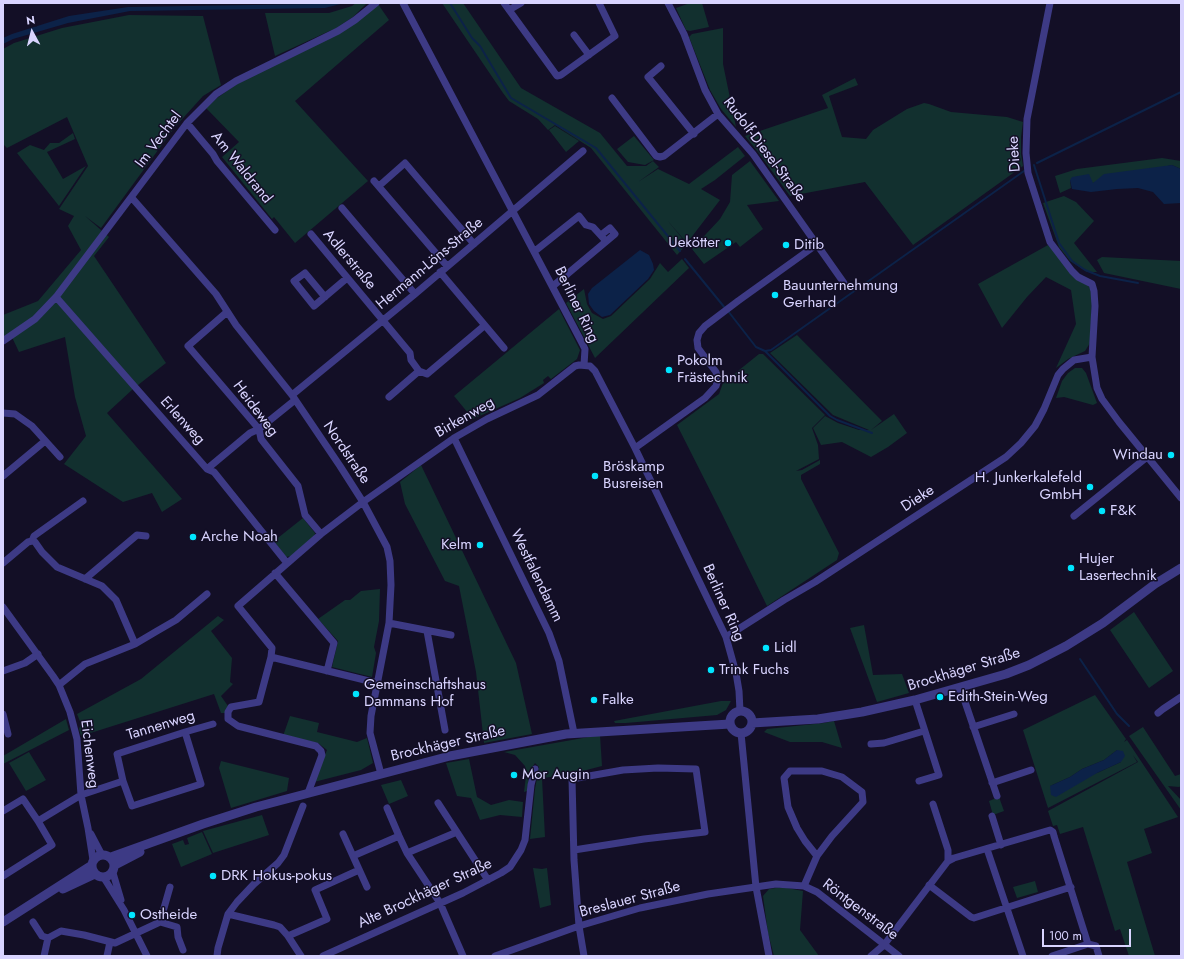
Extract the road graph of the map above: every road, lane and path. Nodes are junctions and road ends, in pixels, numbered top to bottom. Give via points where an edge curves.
1 (376, 3) edge
2 (504, 3) edge
3 (521, 3) edge
4 (599, 3) edge
5 (668, 3) edge
6 (1050, 3) edge
7 (404, 4) edge
8 (509, 10) junction
9 (574, 35) dead end
10 (589, 55) junction
11 (661, 66) dead end
12 (612, 98) dead end
13 (718, 114) junction
14 (187, 123) junction
15 (694, 134) junction
16 (583, 151) dead end
17 (132, 198) junction
18 (342, 208) dead end
19 (513, 211) junction
20 (275, 230) dead end
21 (311, 234) dead end
22 (601, 235) junction
23 (606, 242) junction
24 (474, 244) junction
25 (816, 245) junction
26 (535, 251) junction
27 (447, 266) junction
28 (440, 272) junction
29 (347, 278) junction
30 (844, 283) dead end
31 (553, 286) junction
32 (414, 294) junction
33 (56, 297) junction
34 (324, 297) junction
35 (227, 312) junction
36 (383, 320) junction
37 (484, 326) junction
38 (3, 340) edge
39 (504, 348) dead end
40 (1092, 357) junction
41 (584, 365) junction
42 (420, 371) junction
43 (389, 397) dead end
44 (293, 398) junction
45 (3, 413) edge
46 (259, 430) junction
47 (454, 438) junction
48 (45, 441) junction
49 (636, 448) junction
50 (60, 456) dead end
51 (1147, 457) junction
52 (207, 469) junction
53 (3, 476) edge
54 (1181, 498) edge
55 (83, 501) dead end
56 (363, 502) junction
57 (1074, 516) dead end
58 (321, 534) junction
59 (146, 536) dead end
60 (32, 541) junction
61 (3, 563) edge
62 (287, 563) junction
63 (1181, 568) edge
64 (275, 573) junction
65 (85, 578) junction
66 (207, 594) dead end
67 (3, 607) edge
68 (389, 623) junction
69 (427, 631) junction
70 (451, 635) dead end
71 (726, 637) junction
72 (135, 644) junction
73 (38, 654) junction
74 (271, 657) junction
75 (3, 671) edge
76 (327, 671) junction
77 (377, 683) junction
78 (58, 685) junction
79 (960, 687) junction
80 (1180, 699) edge
81 (915, 700) junction
82 (740, 711) junction
83 (1158, 713) dead end
84 (3, 714) edge
85 (1014, 714) dead end
86 (752, 723) junction
87 (214, 724) dead end
88 (730, 724) junction
89 (973, 727) junction
90 (446, 730) dead end
91 (924, 731) junction
92 (185, 732) junction
93 (574, 733) junction
94 (8, 734) dead end
95 (741, 734) junction
96 (871, 744) dead end
97 (535, 769) dead end
98 (1030, 770) dead end
99 (381, 774) junction
100 (123, 781) junction
101 (919, 781) dead end
102 (992, 783) junction
103 (308, 793) junction
104 (81, 795) junction
105 (997, 796) dead end
106 (438, 803) dead end
107 (933, 804) dead end
108 (303, 806) dead end
109 (387, 808) dead end
110 (3, 811) edge
111 (992, 816) dead end
112 (38, 821) junction
113 (88, 828) junction
114 (457, 832) junction
115 (343, 834) dead end
116 (398, 836) junction
117 (1001, 845) junction
118 (987, 849) junction
119 (574, 850) junction
120 (408, 853) junction
121 (353, 856) junction
122 (817, 856) junction
123 (948, 861) junction
124 (110, 862) junction
125 (93, 863) junction
126 (360, 870) junction
127 (95, 874) junction
128 (3, 876) edge
129 (104, 878) junction
130 (488, 880) junction
131 (929, 885) junction
132 (804, 886) junction
133 (170, 887) dead end
134 (367, 887) dead end
135 (756, 887) junction
136 (1071, 887) junction
137 (34, 902) junction
138 (440, 904) junction
139 (1006, 908) junction
140 (124, 910) junction
141 (228, 914) junction
142 (3, 922) edge
143 (33, 922) dead end
144 (160, 922) junction
145 (580, 926) junction
146 (135, 933) junction
147 (288, 936) junction
148 (48, 938) junction
149 (110, 942) junction
150 (1088, 944) junction
151 (884, 945) junction
152 (184, 950) dead end
153 (515, 953) edge
154 (44, 956) edge
155 (107, 956) edge
156 (147, 956) edge
157 (217, 956) edge
158 (301, 956) edge
159 (323, 956) edge
160 (463, 956) edge
161 (495, 956) edge
162 (584, 956) edge
163 (769, 956) edge
164 (871, 956) edge
165 (899, 956) edge
166 (1023, 956) edge
167 (1052, 956) edge
168 (1099, 956) edge

1 - 14 street, Im Vechtel via 338,31 236,81 216,94
2 - 8 street
3 - 8 street
4 - 10 street via 615,36
5 - 13 street, Rudolf-Diesel-Straße
6 - 40 street, Dieke via 1027,120 1028,173 1050,242 1072,271 1092,284 1095,306
7 - 19 street, Berliner Ring
8 - 10 street via 557,76
9 - 10 street
11 - 15 street via 648,76
12 - 15 street via 656,156 664,156
13 - 15 street
13 - 25 street, Rudolf-Diesel-Straße via 753,154
14 - 17 street, Im Vechtel
14 - 20 street, Am Waldrand
16 - 19 street, Hermann-Löns-Straße
17 - 33 street, Im Vechtel
17 - 35 street, Nordstraße via 216,294
18 - 32 street
19 - 24 street, Hermann-Löns-Straße
19 - 26 street, Berliner Ring
21 - 29 street, Adlerstraße
22 - 23 street
22 - 23 street via 610,228 615,234
22 - 26 street via 593,227 586,225 580,216
23 - 31 street
24 - 27 street, Hermann-Löns-Straße
24 - 27 street via 405,164 376,183
25 - 30 street, Rudolf-Diesel-Straße
25 - 49 street via 732,305 699,333 698,348 716,372 716,386 705,398
26 - 31 street, Berliner Ring
27 - 28 street, Hermann-Löns-Straße
28 - 32 street, Hermann-Löns-Straße
28 - 37 street
29 - 34 street
29 - 36 street, Adlerstraße
31 - 41 street, Berliner Ring via 585,349
32 - 36 street, Hermann-Löns-Straße
33 - 38 street, Im Vechtel via 35,319
33 - 52 street, Erlenweg
34 - 34 street via 314,306 294,281 305,273
35 - 44 street, Nordstraße
35 - 46 street, Heideweg via 188,346
36 - 42 street, Adlerstraße via 410,353 411,360
36 - 44 street, Hermann-Löns-Straße
37 - 39 street
37 - 42 street via 427,374
40 - 51 street via 1097,388 1102,399
40 - 71 street, Dieke via 1074,360 1063,369 1035,426 1006,457
41 - 47 street, Birkenweg via 575,366 538,395 487,418
41 - 49 street, Berliner Ring via 595,371
42 - 43 street
44 - 46 street, Hermann-Löns-Straße
44 - 56 street, Nordstraße
45 - 48 street via 15,414 32,426
46 - 52 street, Hermann-Löns-Straße via 250,432
46 - 58 street, Heideweg via 261,439 298,486 305,515
47 - 56 street, Birkenweg
47 - 93 street, Westfalendamm via 549,633 559,661
48 - 50 street
48 - 53 street
49 - 71 street, Berliner Ring
51 - 54 street
51 - 57 street
52 - 62 street, Erlenweg via 214,472
55 - 60 street via 34,536
56 - 58 street, Birkenweg
56 - 68 street, Nordstraße via 387,547 391,585
58 - 62 street, Birkenweg
59 - 65 street via 137,535
60 - 61 street
60 - 65 street via 57,567
62 - 64 street, Birkenweg
63 - 79 street, Brockhäger Straße via 1066,646 1006,674
64 - 74 street, Birkenweg via 238,606 272,648
64 - 76 street via 334,643
65 - 72 street via 102,586 116,600
66 - 72 street via 176,620
67 - 73 street, Eichenweg
68 - 69 street
68 - 77 street, Nordstraße
69 - 70 street
69 - 90 street
71 - 82 street, Berliner Ring via 736,673
72 - 78 street via 85,664
73 - 75 street via 26,664
73 - 78 street, Eichenweg
74 - 76 street
74 - 103 street via 259,702 231,707 228,719 238,726 316,746 322,755
76 - 77 street
77 - 99 street, Nordstraße via 370,733
78 - 104 street, Eichenweg via 76,732
79 - 81 street, Brockhäger Straße
79 - 89 street
80 - 83 street
81 - 86 street, Brockhäger Straße via 818,719
81 - 91 street
82 - 86 street via 750,716
82 - 88 street via 734,714
84 - 94 street
85 - 89 street
86 - 95 street via 748,731
87 - 92 street, Tannenweg
88 - 93 street, Brockhäger Straße
88 - 95 street via 733,730
89 - 102 street
91 - 96 street via 884,743
91 - 101 street via 939,775
92 - 100 street, Tannenweg via 116,754
92 - 100 street via 201,784 132,806
93 - 99 street, Brockhäger Straße via 450,756
95 - 135 street
97 - 130 street, Alte Brockhäger Straße via 521,850 510,867
98 - 102 street
99 - 103 street, Brockhäger Straße
100 - 104 street
102 - 105 street
103 - 124 street, Brockhäger Straße via 256,807 180,833
104 - 112 street
104 - 113 street, Eichenweg
106 - 114 street
107 - 123 street via 948,850
108 - 141 street via 284,855
109 - 116 street
110 - 112 street via 23,799
111 - 117 street
112 - 128 street via 52,845
113 - 124 street, Eichenweg
113 - 125 street, Eichenweg
114 - 120 street
114 - 130 street
115 - 121 street
116 - 120 street
116 - 121 street
117 - 118 street
117 - 136 street via 1050,830 1053,832
118 - 123 street
118 - 139 street
119 - 119 street via 572,779 623,770 696,769 705,832
119 - 145 street
120 - 138 street
121 - 126 street
122 - 122 street via 863,802 862,792 842,776 822,771 790,771 784,778 788,807 797,828
122 - 132 street
123 - 131 street
124 - 125 street via 97,856
124 - 129 street
124 - 140 street
125 - 127 street via 92,869
125 - 137 street
126 - 134 street
126 - 147 street via 315,890 327,919
127 - 129 street
127 - 137 street
129 - 140 street
130 - 138 street, Alte Brockhäger Straße
131 - 139 street via 971,918
131 - 151 street
132 - 135 street, Röntgenstraße via 776,884
132 - 151 street, Röntgenstraße via 817,892
133 - 144 street
135 - 145 street, Breslauer Straße via 640,908
135 - 163 street
136 - 139 street
136 - 150 street
137 - 142 street
138 - 159 street, Alte Brockhäger Straße
138 - 160 street
139 - 166 street
140 - 146 street
141 - 147 street via 280,927
141 - 157 street
143 - 148 street via 42,936
144 - 146 street
144 - 152 street via 177,927
145 - 153 street, Breslauer Straße
145 - 162 street
146 - 149 street via 115,943
146 - 156 street
147 - 158 street
148 - 149 street via 61,932
148 - 154 street
149 - 155 street
150 - 167 street
150 - 168 street via 1096,946
151 - 164 street
151 - 165 street, Röntgenstraße
153 - 161 street, Breslauer Straße

